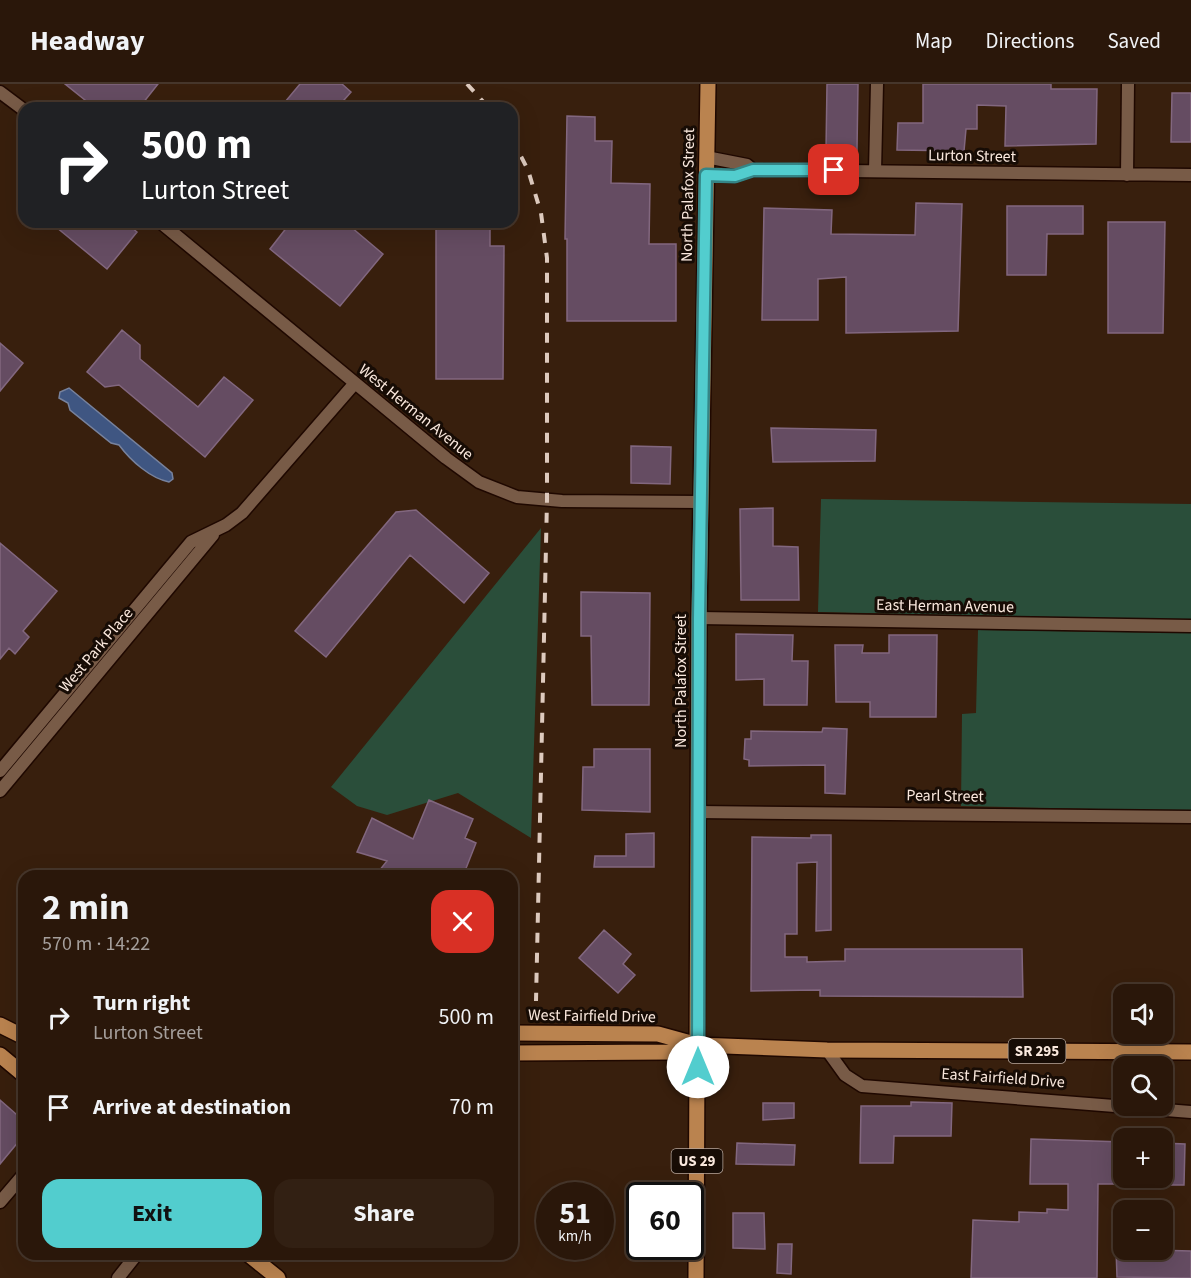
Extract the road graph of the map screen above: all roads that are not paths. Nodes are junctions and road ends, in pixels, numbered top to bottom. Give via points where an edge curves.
1 (708, 84) edge
2 (877, 84) edge
3 (1128, 84) edge
4 (0, 92) edge
5 (18, 106) edge
6 (706, 157) junction
7 (753, 170) junction
8 (875, 171) junction
9 (706, 175) junction
10 (1126, 175) junction
11 (1191, 175) edge
12 (167, 228) edge
13 (355, 383) junction
14 (700, 502) junction
15 (217, 529) junction
16 (699, 618) junction
17 (1191, 626) edge
18 (0, 771) edge
19 (0, 792) edge
20 (698, 812) junction
21 (1191, 817) edge
22 (0, 1024) edge
23 (18, 1033) edge
24 (518, 1033) edge
25 (698, 1045) junction
26 (827, 1050) junction
27 (1191, 1052) edge
28 (518, 1053) edge
29 (0, 1055) edge
30 (18, 1070) edge
31 (1191, 1112) edge
32 (18, 1181) edge
33 (0, 1202) edge
34 (132, 1260) edge
35 (256, 1260) edge
36 (118, 1278) edge
37 (278, 1278) edge
38 (696, 1278) edge

1 - 6 main road, North Palafox Street / US 29
2 - 8 street
3 - 10 street
4 - 5 street
6 - 7 street, Lurton Street via 747,165
6 - 9 main road, North Palafox Street / US 29
7 - 8 street, Lurton Street
7 - 9 street, Lurton Street via 735,176
8 - 10 street, Lurton Street
9 - 14 main road, North Palafox Street / US 29
10 - 11 street, Lurton Street
12 - 13 street, West Herman Avenue
13 - 14 street, West Herman Avenue via 465,473 505,494 547,500
13 - 15 street, West Park Place via 242,513
14 - 16 main road, North Palafox Street / US 29
15 - 18 street, West Park Place via 191,542
15 - 19 street, West Park Place
16 - 17 street, East Herman Avenue
16 - 20 main road, North Palafox Street / US 29
20 - 21 street, Pearl Street
20 - 25 main road, North Palafox Street / US 29
22 - 23 main road
24 - 25 main road, West Fairfield Drive / SR 295 via 658,1034
25 - 26 main road, East Fairfield Drive / SR 295
25 - 28 main road, SR 295 via 671,1052
25 - 38 main road, North Palafox Street / US 29
26 - 27 main road, East Fairfield Drive / SR 295
26 - 31 street, East Fairfield Drive via 845,1075 862,1086
29 - 30 main road
32 - 33 street
34 - 36 street
35 - 37 main road

